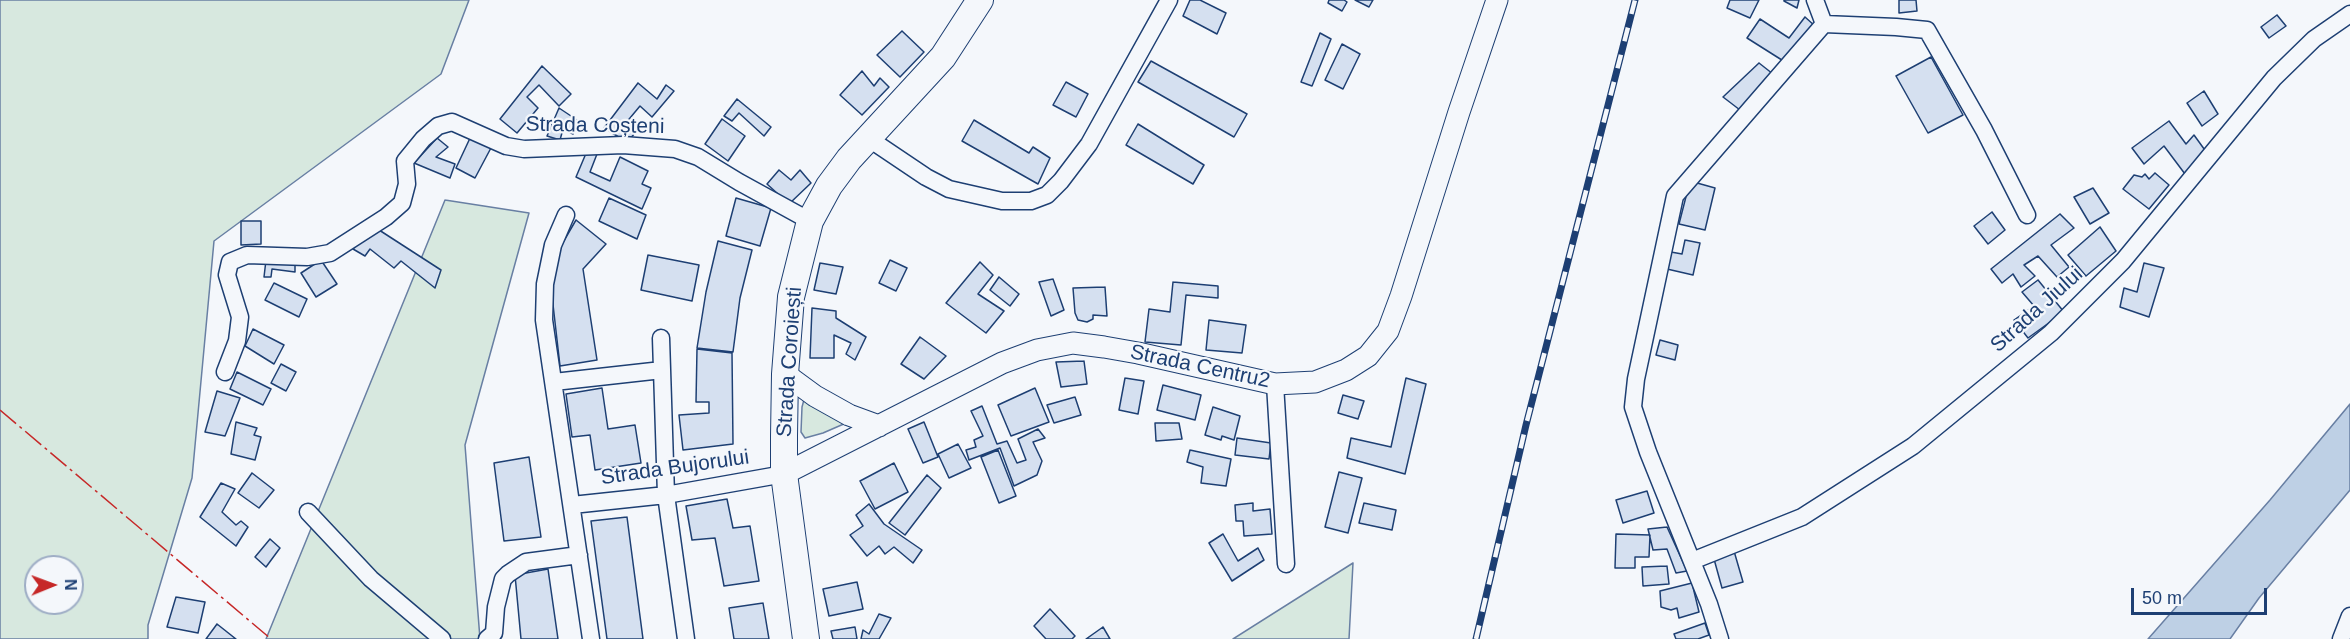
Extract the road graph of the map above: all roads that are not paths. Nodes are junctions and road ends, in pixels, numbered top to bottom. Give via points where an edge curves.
1 (980, 0) edge
2 (1169, 0) edge
3 (1497, 0) edge
4 (1815, 0) edge
5 (2350, 14) edge
6 (1824, 24) junction
7 (867, 138) junction
8 (566, 215) dead end
9 (2026, 215) dead end
10 (810, 221) junction
11 (661, 338) dead end
12 (662, 370) junction
13 (225, 372) dead end
14 (785, 374) junction
15 (554, 382) junction
16 (1275, 384) junction
17 (879, 426) junction
18 (784, 474) junction
19 (666, 495) junction
20 (572, 505) junction
21 (308, 512) dead end
22 (579, 555) junction
23 (1692, 561) junction
24 (1286, 564) dead end
25 (2350, 616) edge
26 (442, 639) edge
27 (487, 639) edge
28 (591, 639) edge
29 (686, 639) edge
30 (806, 639) edge
31 (1720, 639) edge
32 (2341, 639) edge

1 - 7 main road, Strada Coroiești via 943,57
2 - 7 street via 1089,144 1047,195 1031,201 1002,201 949,189
3 - 16 street, Strada Centru2 via 1388,331 1368,356 1346,370 1316,382
4 - 6 street
5 - 23 street, Strada Jiului via 2314,39 2274,78 2123,261 2051,333 1913,446 1802,517
6 - 9 street via 1927,30 1984,130
6 - 23 street via 1675,196 1633,407
7 - 10 main road, Strada Coroiești via 829,186
8 - 15 street via 545,284 544,320
10 - 13 street, Strada Coșteni via 698,157 675,149 623,145 524,149 506,146 452,122 438,126 405,161 407,184 402,203 330,253 307,257 248,255 230,262 226,275 240,317 237,341
10 - 14 main road, Strada Coroiești via 791,297
11 - 12 street
12 - 15 street
12 - 19 street
14 - 17 street via 814,396
14 - 18 main road, Strada Coroiești
15 - 20 street
16 - 17 street, Strada Centru2 via 1138,353 1073,343 1037,350 1002,363
16 - 24 street
17 - 18 street, Strada Centru2
18 - 19 street, Strada Bujorului
18 - 30 main road, Strada Coroiești
19 - 20 street, Strada Bujorului
19 - 29 street
20 - 22 street
21 - 26 street via 371,579
22 - 27 street via 526,562 508,574 496,607 494,633
22 - 28 street
23 - 31 street
25 - 32 street

